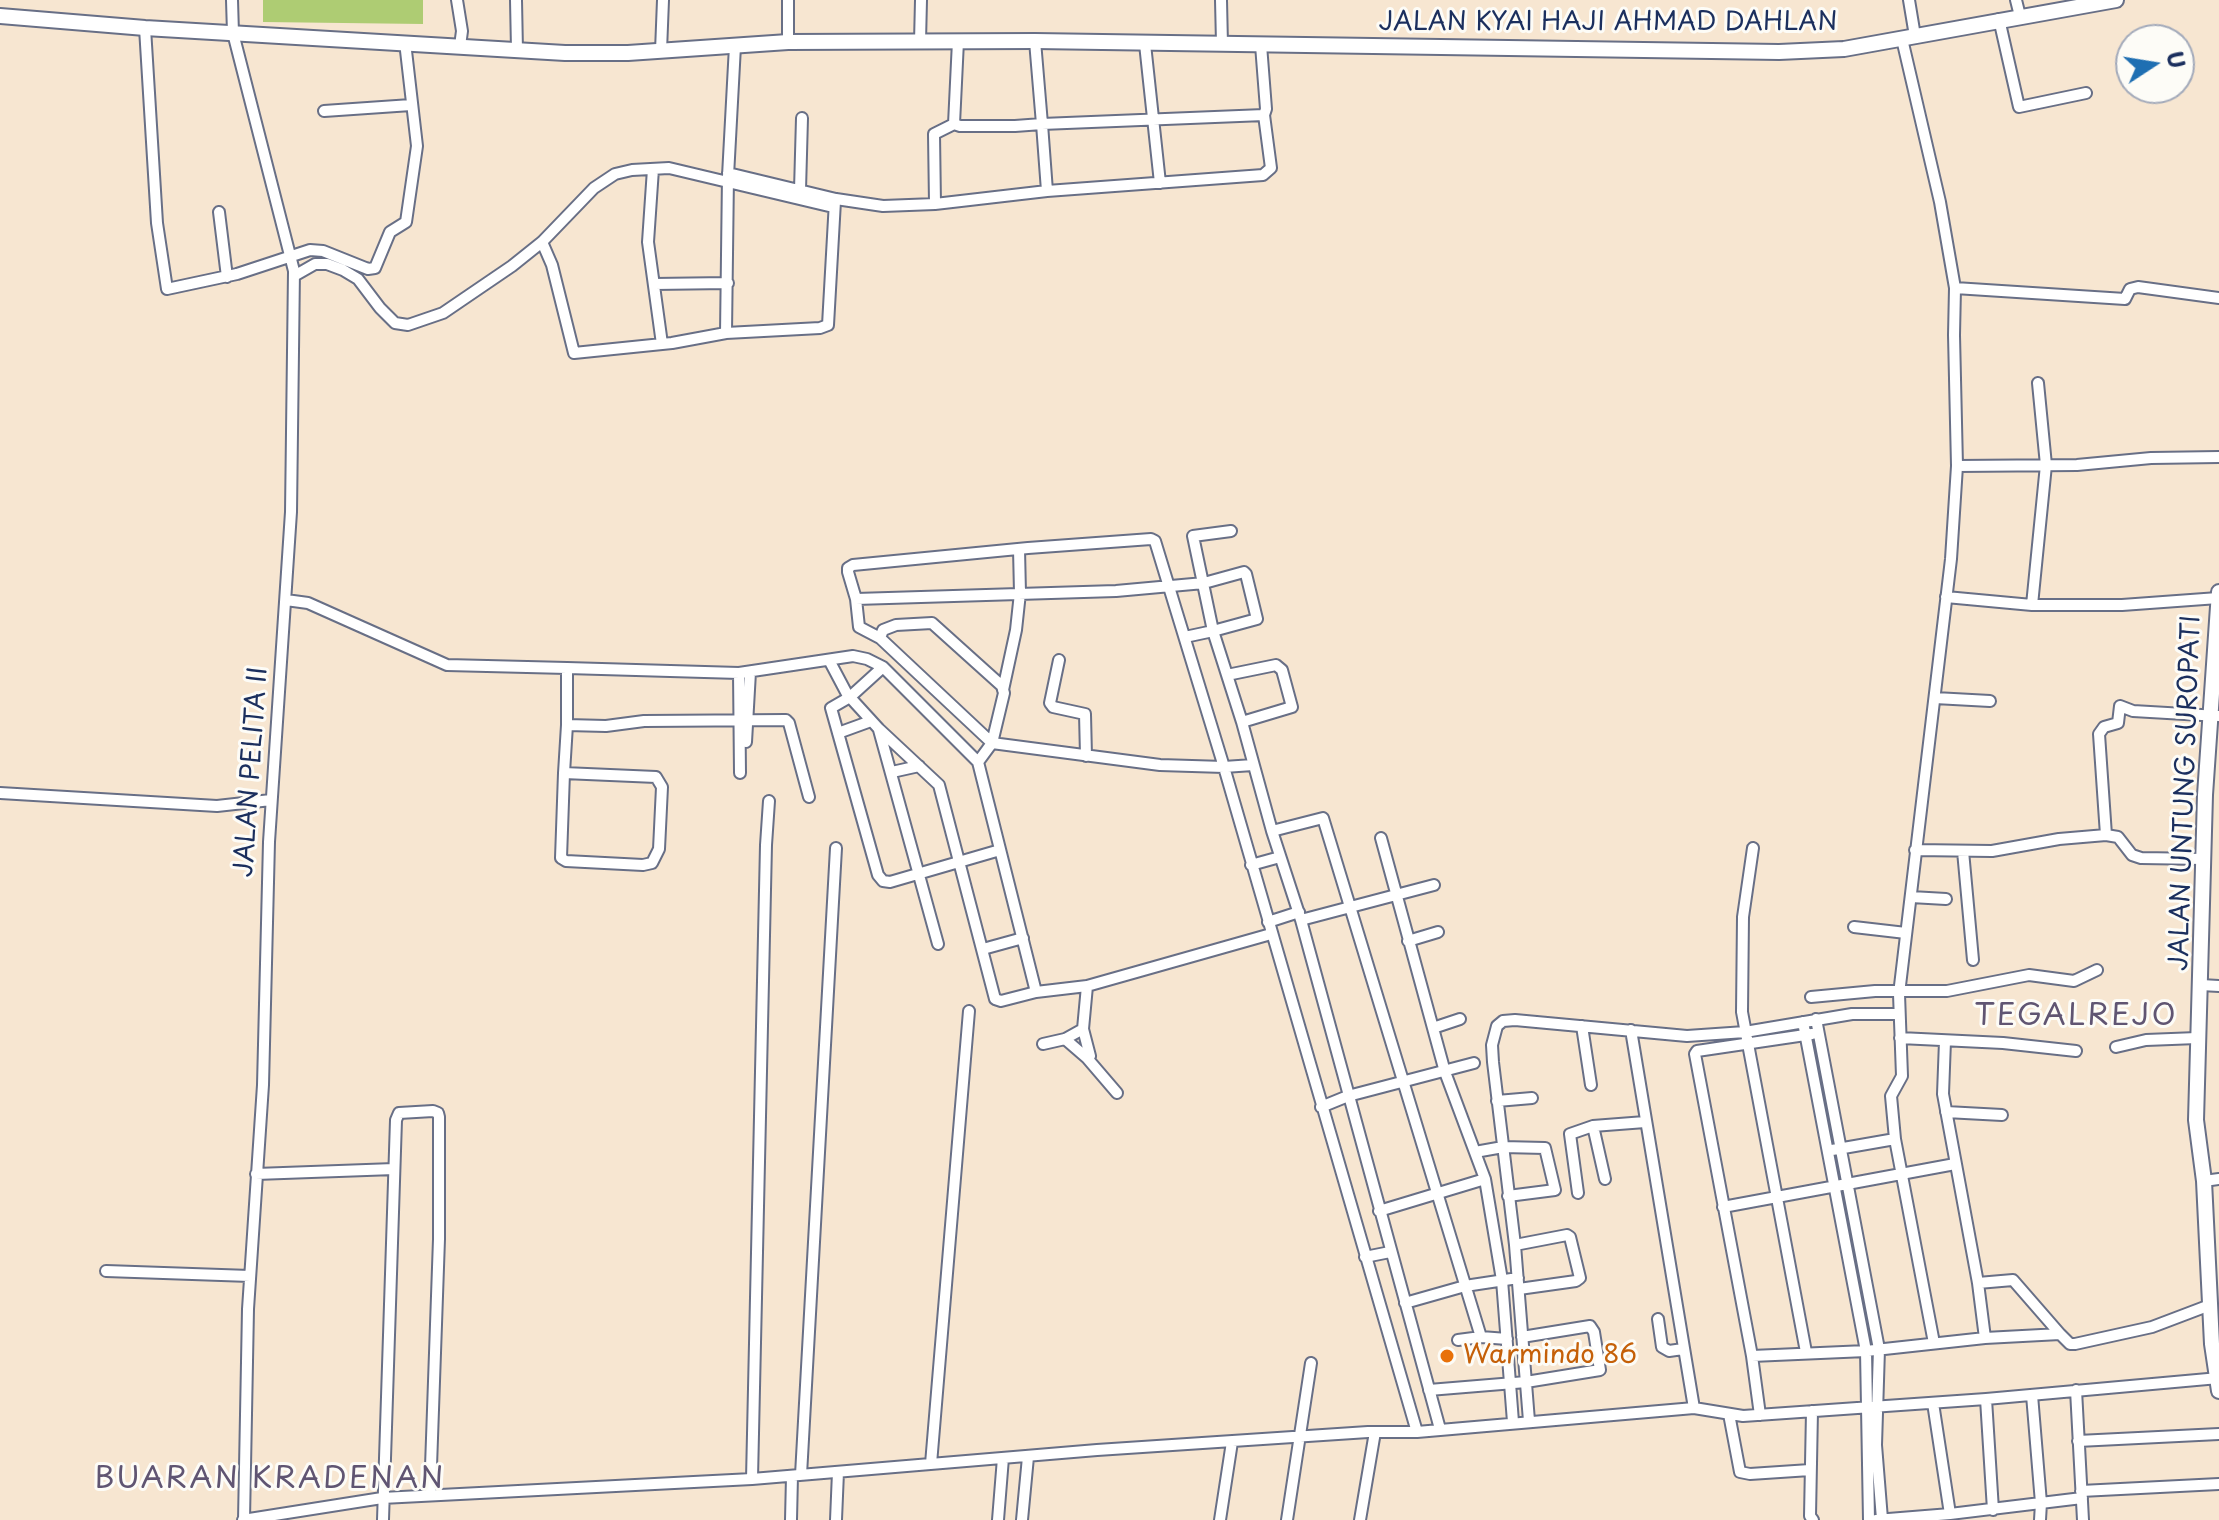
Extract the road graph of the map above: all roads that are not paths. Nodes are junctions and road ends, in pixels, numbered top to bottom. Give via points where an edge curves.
1 (232, 0) edge
2 (457, 0) edge
3 (516, 0) edge
4 (663, 0) edge
5 (788, 0) edge
6 (921, 0) edge
7 (1221, 0) edge
8 (1909, 0) edge
9 (2016, 0) edge
10 (2108, 1) edge
11 (0, 16) edge
12 (2020, 16) junction
13 (1999, 19) junction
14 (145, 28) junction
15 (233, 33) junction
16 (1908, 38) junction
17 (405, 42) junction
18 (788, 42) junction
19 (920, 42) junction
20 (1222, 44) junction
21 (1261, 45) junction
22 (460, 46) junction
23 (958, 47) junction
24 (1036, 47) junction
25 (517, 50) junction
26 (1147, 50) junction
27 (661, 51) junction
28 (734, 54) junction
29 (2086, 93) dead end
30 (411, 105) junction
31 (324, 111) dead end
32 (1264, 115) junction
33 (802, 118) dead end
34 (1153, 119) junction
35 (954, 124) junction
36 (1042, 124) junction
37 (653, 169) junction
38 (728, 178) junction
39 (1160, 183) junction
40 (800, 190) junction
41 (1047, 191) junction
42 (835, 203) junction
43 (935, 204) junction
44 (219, 212) dead end
45 (542, 242) junction
46 (293, 266) junction
47 (368, 269) junction
48 (227, 277) junction
49 (358, 279) junction
50 (728, 283) junction
51 (654, 284) junction
52 (1955, 288) junction
53 (2219, 298) edge
54 (726, 333) junction
55 (662, 344) junction
56 (2038, 383) dead end
57 (2219, 457) edge
58 (2046, 465) junction
59 (1957, 466) junction
60 (1231, 531) dead end
61 (1019, 549) junction
62 (1204, 583) junction
63 (1170, 586) junction
64 (2219, 592) edge
65 (1020, 593) junction
66 (286, 595) junction
67 (1946, 597) junction
68 (2218, 598) edge
69 (856, 599) junction
70 (2032, 605) junction
71 (1213, 631) junction
72 (1185, 637) junction
73 (880, 638) junction
74 (829, 660) junction
75 (1059, 660) dead end
76 (883, 667) junction
77 (567, 668) junction
78 (744, 672) junction
79 (1227, 675) junction
80 (1003, 690) junction
81 (850, 697) junction
82 (1935, 698) junction
83 (1990, 701) dead end
84 (2215, 715) edge
85 (743, 720) junction
86 (1242, 722) junction
87 (567, 725) junction
88 (875, 725) junction
89 (838, 733) junction
90 (986, 753) junction
91 (1086, 756) junction
92 (1253, 765) junction
93 (919, 766) junction
94 (1224, 767) junction
95 (892, 772) junction
96 (564, 773) junction
97 (742, 777) dead end
98 (0, 793) edge
99 (809, 797) dead end
100 (271, 800) junction
101 (769, 801) dead end
102 (1272, 831) junction
103 (2106, 835) junction
104 (1381, 838) dead end
105 (836, 848) dead end
106 (1753, 848) dead end
107 (1000, 850) junction
108 (1915, 850) junction
109 (1963, 851) junction
110 (1280, 857) junction
111 (2204, 859) junction
112 (960, 860) junction
113 (1251, 865) junction
114 (919, 875) junction
115 (1434, 885) dead end
116 (1396, 896) junction
117 (1911, 897) junction
118 (1946, 899) dead end
119 (1350, 907) junction
120 (1300, 916) junction
121 (1268, 922) junction
122 (1854, 927) dead end
123 (1438, 932) dead end
124 (1906, 933) junction
125 (1271, 934) junction
126 (1023, 938) junction
127 (1408, 941) junction
128 (938, 944) dead end
129 (983, 949) junction
130 (1973, 960) dead end
131 (2097, 970) dead end
132 (2201, 985) junction
133 (1087, 986) junction
134 (2219, 986) edge
135 (1036, 992) junction
136 (1899, 992) junction
137 (1811, 997) dead end
138 (969, 1011) dead end
139 (1898, 1011) junction
140 (1460, 1019) dead end
141 (1816, 1019) junction
142 (1803, 1022) junction
143 (1582, 1026) junction
144 (1433, 1028) junction
145 (1083, 1029) junction
146 (1631, 1030) junction
147 (1818, 1033) junction
148 (1745, 1035) junction
149 (1805, 1036) junction
150 (1900, 1038) junction
151 (2197, 1038) junction
152 (1065, 1039) junction
153 (1945, 1041) junction
154 (1043, 1044) dead end
155 (2116, 1047) dead end
156 (2076, 1051) dead end
157 (1087, 1058) junction
158 (1474, 1063) dead end
159 (1445, 1072) junction
160 (1402, 1082) junction
161 (1591, 1085) dead end
162 (1117, 1093) dead end
163 (1348, 1096) junction
164 (1532, 1098) dead end
165 (1497, 1101) junction
166 (1321, 1107) junction
167 (1946, 1112) junction
168 (2002, 1115) dead end
169 (1645, 1122) junction
170 (1593, 1126) junction
171 (1895, 1139) junction
172 (1500, 1148) junction
173 (1839, 1149) junction
174 (1475, 1152) junction
175 (1827, 1152) junction
176 (1955, 1164) junction
177 (394, 1169) junction
178 (256, 1174) junction
179 (1904, 1175) junction
180 (1485, 1179) junction
181 (1605, 1179) dead end
182 (2211, 1180) edge
183 (1846, 1186) junction
184 (1834, 1188) junction
185 (1436, 1193) junction
186 (1578, 1193) dead end
187 (1508, 1196) junction
188 (1777, 1196) junction
189 (1723, 1207) junction
190 (1379, 1211) junction
191 (1515, 1245) junction
192 (1390, 1252) junction
193 (1365, 1257) junction
194 (106, 1271) dead end
195 (250, 1276) junction
196 (1512, 1281) junction
197 (1978, 1283) junction
198 (1465, 1286) junction
199 (1405, 1303) junction
200 (2210, 1305) junction
201 (1658, 1319) dead end
202 (2060, 1334) junction
203 (1481, 1337) junction
204 (1522, 1337) junction
205 (1985, 1338) junction
206 (1507, 1339) junction
207 (1458, 1340) dead end
208 (1934, 1343) junction
209 (1683, 1349) junction
210 (1879, 1349) junction
211 (1866, 1351) junction
212 (1806, 1352) junction
213 (1752, 1356) junction
214 (1311, 1363) dead end
215 (1526, 1382) junction
216 (2218, 1382) edge
217 (1511, 1384) junction
218 (1429, 1390) junction
219 (2076, 1390) junction
220 (2032, 1395) junction
221 (1986, 1399) junction
222 (1933, 1403) junction
223 (1874, 1406) junction
224 (1694, 1408) junction
225 (1812, 1411) junction
226 (1729, 1414) junction
227 (1760, 1415) junction
228 (1529, 1421) junction
229 (1513, 1422) junction
230 (1440, 1429) junction
231 (1375, 1432) junction
232 (1417, 1432) junction
233 (2219, 1434) edge
234 (1302, 1437) junction
235 (2078, 1441) junction
236 (1232, 1442) junction
237 (1872, 1445) junction
238 (1028, 1457) junction
239 (1003, 1458) junction
240 (931, 1464) junction
241 (1810, 1470) junction
242 (838, 1472) junction
243 (797, 1476) junction
244 (752, 1479) junction
245 (2219, 1484) edge
246 (2082, 1494) junction
247 (430, 1495) junction
248 (382, 1498) junction
249 (2041, 1503) junction
250 (1986, 1513) edge
251 (1950, 1514) junction
252 (1923, 1518) edge
253 (1882, 1519) edge
254 (1909, 1519) edge
255 (244, 1520) edge
256 (383, 1520) edge
257 (791, 1520) edge
258 (836, 1520) edge
259 (998, 1520) edge
260 (1022, 1520) edge
261 (1220, 1520) edge
262 (1287, 1520) edge
263 (1360, 1520) edge
264 (1813, 1520) edge
265 (1872, 1520) edge
266 (2040, 1520) edge
267 (2083, 1520) edge

1 - 15 street, JALAN PELITA II
2 - 22 street
3 - 25 street
4 - 27 street
5 - 18 street
6 - 19 street
7 - 20 street
8 - 16 street
9 - 12 street
10 - 12 street, JALAN KYAI HAJI AHMAD DAHLAN
11 - 14 street, JALAN KYAI HAJI AHMAD DAHLAN
12 - 13 street, JALAN KYAI HAJI AHMAD DAHLAN
13 - 16 street, JALAN KYAI HAJI AHMAD DAHLAN
13 - 29 street via 2019,107
14 - 15 street, JALAN KYAI HAJI AHMAD DAHLAN
14 - 48 street via 157,223 167,289
15 - 17 street, JALAN KYAI HAJI AHMAD DAHLAN
15 - 46 street, JALAN PELITA II
16 - 21 street, JALAN KYAI HAJI AHMAD DAHLAN via 1844,49 1779,52
16 - 52 street
17 - 22 street, JALAN KYAI HAJI AHMAD DAHLAN
17 - 30 street
18 - 19 street, JALAN KYAI HAJI AHMAD DAHLAN
18 - 28 street, JALAN KYAI HAJI AHMAD DAHLAN
19 - 23 street, JALAN KYAI HAJI AHMAD DAHLAN
20 - 21 street, JALAN KYAI HAJI AHMAD DAHLAN
20 - 26 street, JALAN KYAI HAJI AHMAD DAHLAN
21 - 32 street
22 - 25 street, JALAN KYAI HAJI AHMAD DAHLAN
23 - 24 street, JALAN KYAI HAJI AHMAD DAHLAN
23 - 35 street
24 - 26 street, JALAN KYAI HAJI AHMAD DAHLAN
24 - 36 street
25 - 27 street, JALAN KYAI HAJI AHMAD DAHLAN
26 - 34 street
27 - 28 street, JALAN KYAI HAJI AHMAD DAHLAN
28 - 38 street
30 - 31 street
30 - 47 street via 417,146 406,222 390,232 375,268
32 - 34 street
32 - 39 street via 1268,173
33 - 40 street
34 - 36 street
34 - 39 street
35 - 36 street
35 - 43 street via 934,134
36 - 41 street
37 - 38 street
37 - 45 street via 609,178
37 - 51 street via 648,242
38 - 40 street
38 - 42 street
38 - 50 street
39 - 41 street
40 - 42 street
41 - 43 street
42 - 43 street
42 - 54 street via 828,325
44 - 48 street
45 - 49 street via 443,313 408,325 395,323
45 - 55 street via 574,353
46 - 47 street via 316,250
46 - 48 street
46 - 49 street via 327,264
46 - 66 street, JALAN PELITA II
47 - 49 street
50 - 51 street
50 - 54 street
51 - 55 street
52 - 53 street via 2125,299 2138,287
52 - 59 street
54 - 55 street
56 - 58 street
57 - 58 street
58 - 59 street
58 - 70 street
59 - 67 street
60 - 62 street via 1193,536
61 - 63 street via 1151,539
61 - 65 street
61 - 69 street via 850,566
62 - 63 street
62 - 71 street
62 - 71 street via 1244,572 1258,615 1256,621
63 - 65 street
63 - 72 street
64 - 68 street, JALAN UNTUNG SUROPATI
65 - 69 street
65 - 80 street
66 - 77 street via 447,665
66 - 100 street, JALAN PELITA II
67 - 70 street
67 - 82 street
68 - 70 street
68 - 84 street, JALAN UNTUNG SUROPATI
69 - 73 street via 859,627
71 - 72 street
71 - 79 street
72 - 94 street
73 - 80 street via 883,630 896,625 932,623
73 - 90 street
74 - 76 street via 853,656
74 - 78 street
74 - 81 street
75 - 91 street via 1050,703 1085,714
76 - 81 street
76 - 90 street
77 - 78 street
77 - 87 street
78 - 85 street
79 - 86 street
79 - 86 street via 1276,665 1282,670 1292,707
80 - 90 street
81 - 88 street
81 - 89 street via 831,708
82 - 83 street
82 - 108 street
84 - 103 street via 2120,706 2118,723 2099,734
84 - 111 street, JALAN UNTUNG SUROPATI
85 - 87 street
85 - 97 street
85 - 99 street via 788,721
86 - 92 street
87 - 96 street
88 - 89 street
88 - 93 street
88 - 95 street
89 - 114 street via 878,875 890,882
90 - 91 street
90 - 107 street
91 - 94 street
92 - 94 street
92 - 102 street
93 - 95 street
93 - 112 street via 939,785
94 - 113 street
95 - 114 street
96 - 96 street via 563,860 652,863 659,849 662,787 656,777
98 - 100 street via 217,806
100 - 178 street, JALAN PELITA II
101 - 244 street
102 - 110 street
102 - 119 street via 1323,818
103 - 109 street
103 - 111 street via 2118,837 2141,858
104 - 116 street
105 - 243 street
106 - 148 street via 1743,917
107 - 112 street
107 - 126 street
108 - 109 street
108 - 117 street
109 - 130 street
110 - 113 street
110 - 120 street
111 - 132 street, JALAN UNTUNG SUROPATI
112 - 114 street
112 - 129 street
113 - 121 street
114 - 128 street
115 - 116 street
116 - 119 street
116 - 127 street
117 - 118 street
117 - 124 street
119 - 120 street
119 - 160 street
120 - 121 street
120 - 163 street
121 - 125 street
122 - 124 street
123 - 127 street
124 - 136 street
125 - 133 street
125 - 166 street
126 - 129 street
126 - 135 street
127 - 144 street
129 - 135 street via 995,999
131 - 136 street via 2074,981 2029,975 1947,991
132 - 134 street
132 - 151 street, JALAN UNTUNG SUROPATI
133 - 135 street
133 - 145 street
136 - 137 street
136 - 139 street
138 - 240 street
139 - 141 street
139 - 150 street
140 - 144 street
141 - 142 street
141 - 147 street
142 - 148 street
142 - 149 street
143 - 146 street
143 - 161 street
143 - 165 street via 1515,1020 1497,1026 1492,1045
144 - 159 street
145 - 152 street
145 - 157 street
146 - 148 street
146 - 169 street
147 - 149 street
147 - 173 street
148 - 149 street
148 - 188 street
148 - 189 street via 1695,1054
149 - 175 street
150 - 153 street
150 - 171 street via 1902,1076 1891,1096
151 - 155 street
151 - 182 street, JALAN UNTUNG SUROPATI via 2196,1120
152 - 154 street
152 - 157 street
153 - 156 street
153 - 167 street
157 - 162 street
158 - 159 street
159 - 160 street
159 - 174 street
160 - 163 street
160 - 185 street
163 - 166 street
163 - 190 street
164 - 165 street
165 - 172 street
166 - 193 street
167 - 168 street
167 - 176 street
169 - 170 street
169 - 209 street
170 - 181 street
170 - 186 street via 1572,1131 1569,1137
171 - 173 street
171 - 179 street
172 - 174 street
172 - 187 street
172 - 187 street via 1545,1148 1555,1187 1552,1192
173 - 175 street
173 - 183 street
174 - 180 street
175 - 184 street
176 - 179 street
176 - 197 street
177 - 178 street
177 - 247 street via 397,1116 436,1111 439,1239
177 - 248 street
178 - 195 street, JALAN PELITA II
179 - 183 street
179 - 208 street
180 - 185 street
180 - 196 street
182 - 200 street, JALAN UNTUNG SUROPATI
183 - 184 street
183 - 210 street
184 - 188 street
184 - 211 street
185 - 190 street
185 - 198 street
187 - 191 street
188 - 189 street
188 - 212 street
189 - 213 street
190 - 192 street
191 - 196 street
191 - 196 street via 1567,1235 1580,1278
192 - 193 street
192 - 199 street
193 - 232 street
194 - 195 street
195 - 255 street, JALAN PELITA II
196 - 198 street
196 - 204 street
196 - 206 street
197 - 202 street via 2013,1280
197 - 205 street
198 - 199 street
198 - 203 street
199 - 218 street
200 - 202 street via 2124,1335 2070,1344
200 - 216 street, JALAN UNTUNG SUROPATI
201 - 209 street via 1662,1347
202 - 205 street
203 - 206 street
203 - 207 street
204 - 215 street
204 - 215 street via 1590,1326 1600,1370
205 - 208 street
206 - 217 street
208 - 210 street
209 - 224 street
210 - 211 street
210 - 223 street
211 - 212 street
211 - 223 street
212 - 213 street
213 - 227 street
214 - 234 street
215 - 217 street
215 - 228 street
216 - 219 street
217 - 218 street
217 - 229 street
218 - 230 street
219 - 220 street
219 - 235 street
220 - 221 street
220 - 249 street
221 - 222 street
221 - 250 street
222 - 223 street
222 - 251 street
223 - 225 street
223 - 237 street
224 - 226 street
224 - 228 street
225 - 227 street
225 - 241 street
226 - 227 street
226 - 241 street via 1740,1472
228 - 229 street
229 - 230 street
230 - 232 street
231 - 232 street
231 - 234 street
231 - 263 street
233 - 235 street
234 - 236 street
234 - 262 street
235 - 246 street
236 - 238 street
236 - 261 street
237 - 253 street
237 - 265 street
238 - 239 street
238 - 260 street
239 - 240 street
239 - 259 street
240 - 242 street
241 - 264 street
242 - 243 street
242 - 258 street
243 - 244 street
243 - 257 street
244 - 247 street
245 - 246 street
246 - 249 street
246 - 267 street
247 - 248 street
248 - 255 street
248 - 256 street
249 - 250 street
249 - 266 street
250 - 251 street
251 - 252 street
252 - 254 street
253 - 254 street
253 - 265 street

